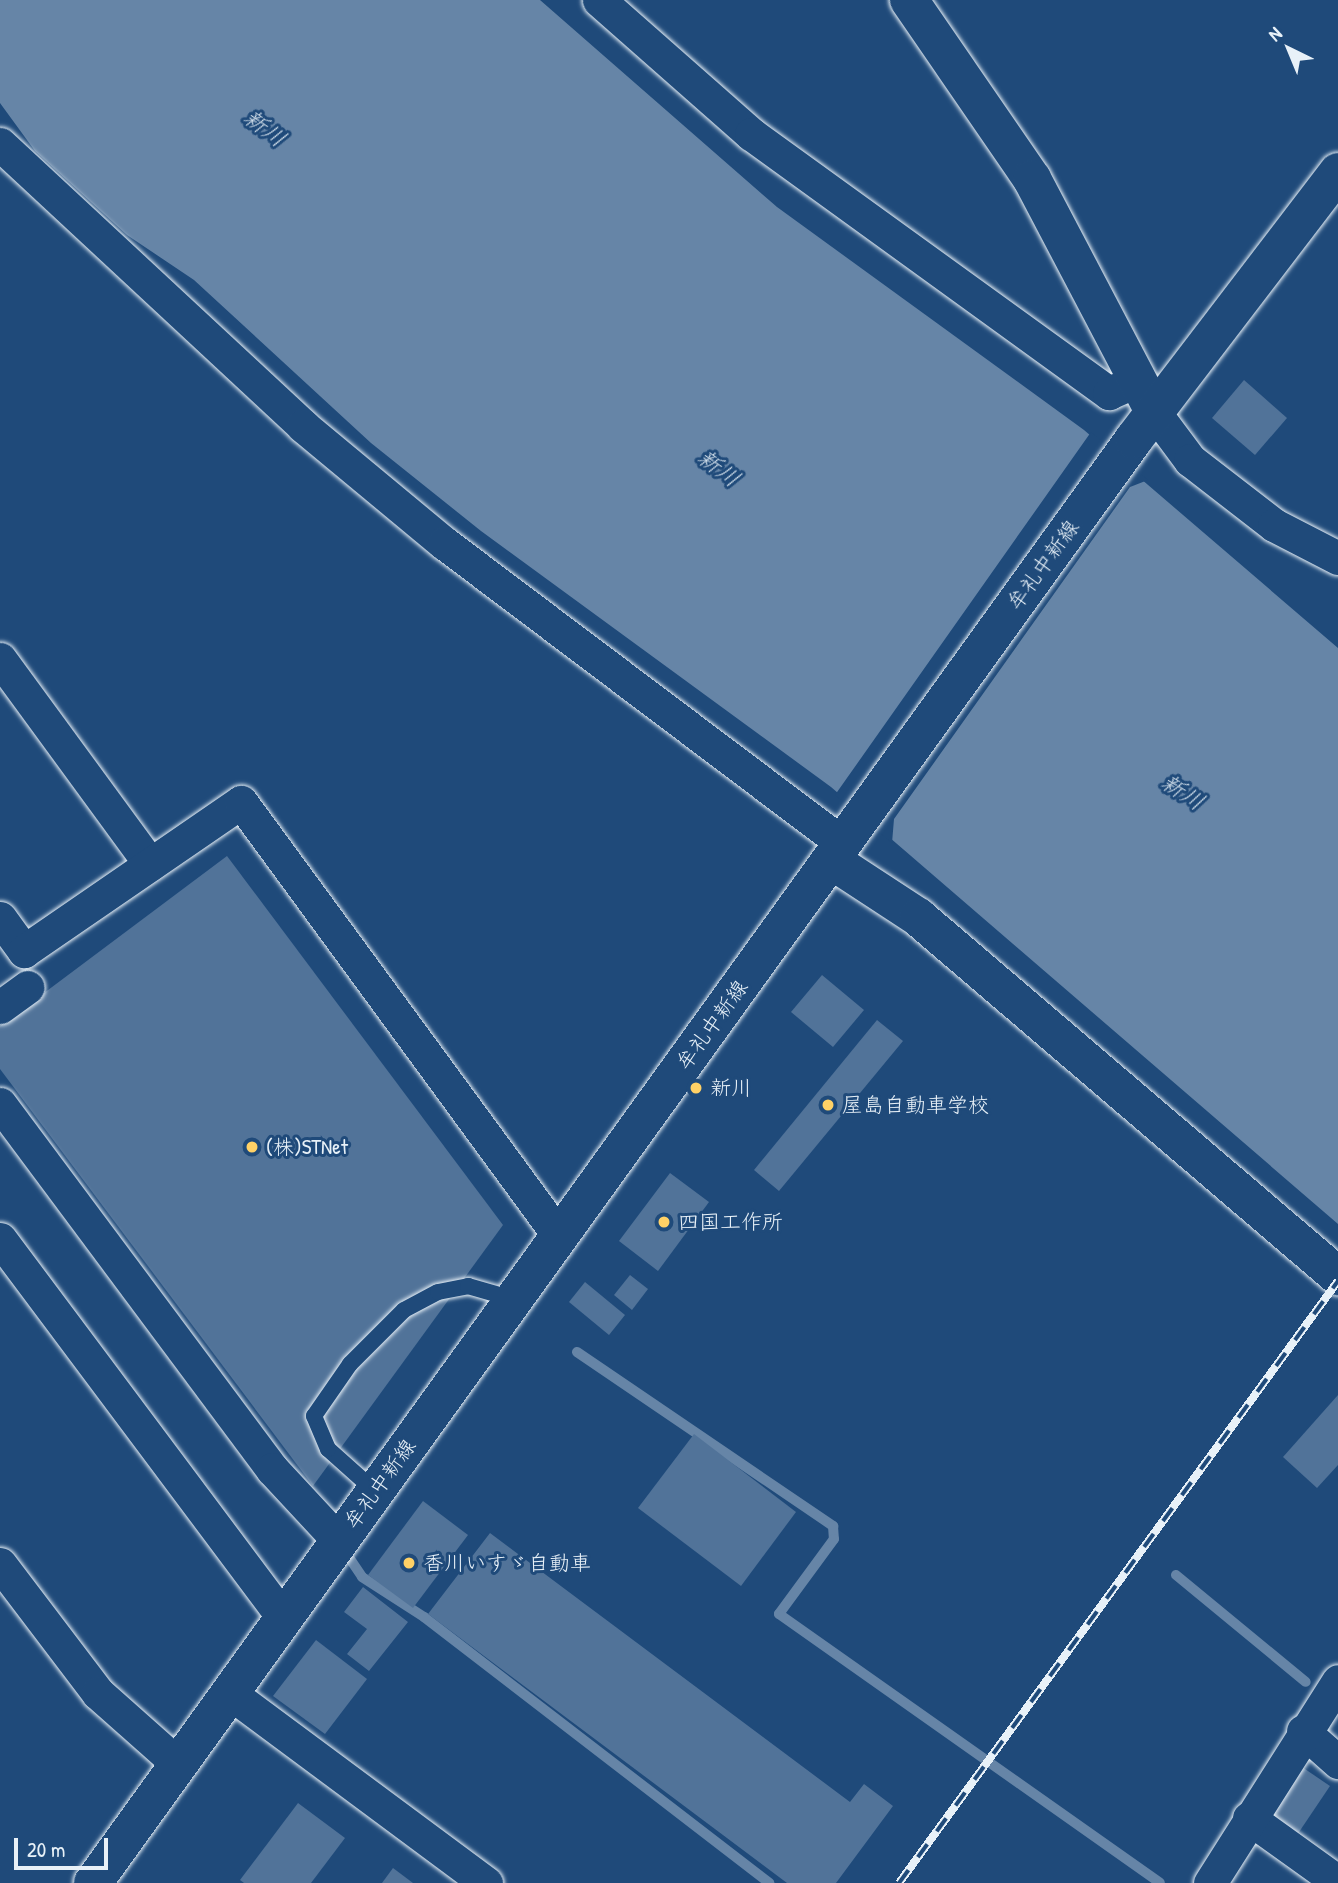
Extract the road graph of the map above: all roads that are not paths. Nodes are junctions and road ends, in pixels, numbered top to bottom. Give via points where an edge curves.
1 (599, 0) edge
2 (909, 0) edge
3 (0, 144) edge
4 (1338, 172) edge
5 (1138, 380) junction
6 (1145, 426) junction
7 (1338, 558) edge
8 (0, 659) edge
9 (844, 843) junction
10 (150, 864) junction
11 (0, 918) edge
12 (28, 987) dead end
13 (0, 1007) edge
14 (0, 1104) edge
15 (559, 1236) junction
16 (0, 1239) edge
17 (1338, 1276) edge
18 (513, 1299) junction
19 (375, 1491) junction
20 (339, 1541) junction
21 (0, 1564) edge
22 (284, 1618) junction
23 (1338, 1681) edge
24 (230, 1693) junction
25 (1303, 1731) junction
26 (1338, 1762) edge
27 (178, 1764) junction
28 (1249, 1818) junction
29 (1338, 1882) edge
30 (93, 1883) edge
31 (486, 1883) edge
32 (1210, 1883) edge

1 - 5 street via 751,134 1109,393
2 - 5 main road via 1032,179
3 - 9 street via 333,452 444,543
4 - 6 main road, 牟礼中新線
5 - 6 main road
6 - 7 street via 1274,525
6 - 9 main road, 牟礼中新線
8 - 10 street
9 - 15 main road, 牟礼中新線
9 - 17 main road via 918,918
10 - 11 street via 24,951
10 - 15 street via 240,802
12 - 13 street
14 - 20 street via 272,1469
15 - 18 main road, 牟礼中新線
16 - 22 street
18 - 19 main road, 牟礼中新線
18 - 19 lane via 468,1286 438,1292 404,1310 350,1364 314,1416 328,1449
19 - 20 main road, 牟礼中新線
20 - 22 main road, 牟礼中新線
21 - 27 street via 98,1693
22 - 24 main road, 牟礼中新線
23 - 25 street
24 - 27 main road, 牟礼中新線
24 - 31 street
25 - 26 street
25 - 28 street
27 - 30 main road, 牟礼中新線
28 - 29 street
28 - 32 street

